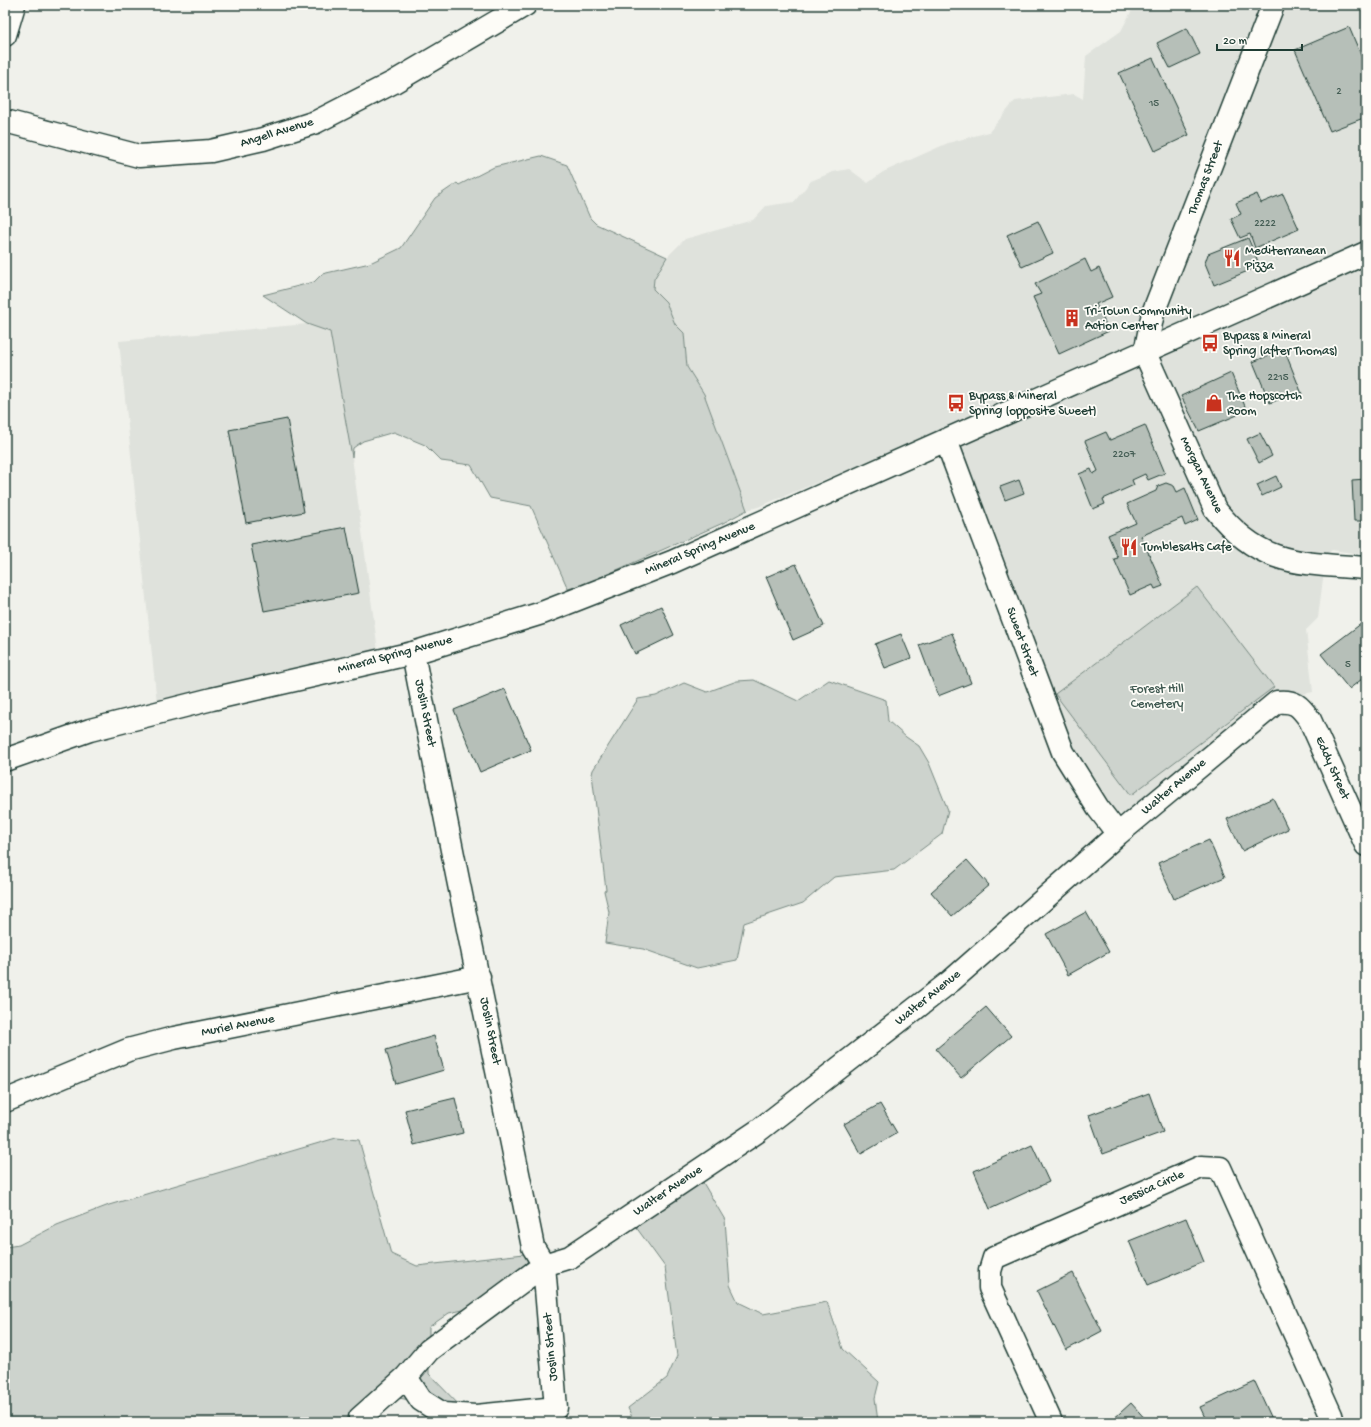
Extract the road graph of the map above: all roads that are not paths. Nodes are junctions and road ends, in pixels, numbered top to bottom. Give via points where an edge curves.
1 (14, 5) edge
2 (525, 5) edge
3 (1273, 5) edge
4 (5, 36) edge
5 (5, 121) edge
6 (1366, 253) edge
7 (1145, 353) junction
8 (946, 440) junction
9 (1366, 568) edge
10 (413, 653) junction
11 (1288, 701) joint
12 (5, 760) edge
13 (1118, 834) junction
14 (1366, 845) edge
15 (479, 978) junction
16 (5, 1102) edge
17 (544, 1266) junction
18 (406, 1378) junction
19 (360, 1418) dead end
20 (1051, 1422) edge
21 (1333, 1422) edge

1 - 4 street
2 - 5 street, Angell Avenue via 394,82 316,122 263,139 211,151 139,156
3 - 7 street, Thomas Street via 1153,313
6 - 7 street, Mineral Spring Avenue
7 - 8 street, Mineral Spring Avenue
7 - 9 street, Morgan Avenue via 1215,508 1228,526 1249,543 1269,554 1320,565
8 - 10 street, Mineral Spring Avenue via 672,562 542,613
8 - 13 street, Sweet Street via 1063,752 1098,808
10 - 12 street, Mineral Spring Avenue via 90,730
10 - 15 street, Joslin Street via 459,890
11 - 13 street, Walter Avenue via 1277,702
11 - 14 street, Eddy Street via 1300,707 1310,720
13 - 17 street, Walter Avenue via 951,981 758,1131 570,1257
15 - 16 street, Muriel Avenue via 166,1040 128,1050
15 - 17 street, Joslin Street via 533,1247
17 - 18 street, Walter Avenue via 429,1350
17 - 18 street, Joslin Street via 556,1408 476,1416 443,1414 421,1400
18 - 19 street, Walter Avenue
20 - 21 street, Jessica Circle via 990,1288 990,1271 994,1258 1201,1167 1220,1168

